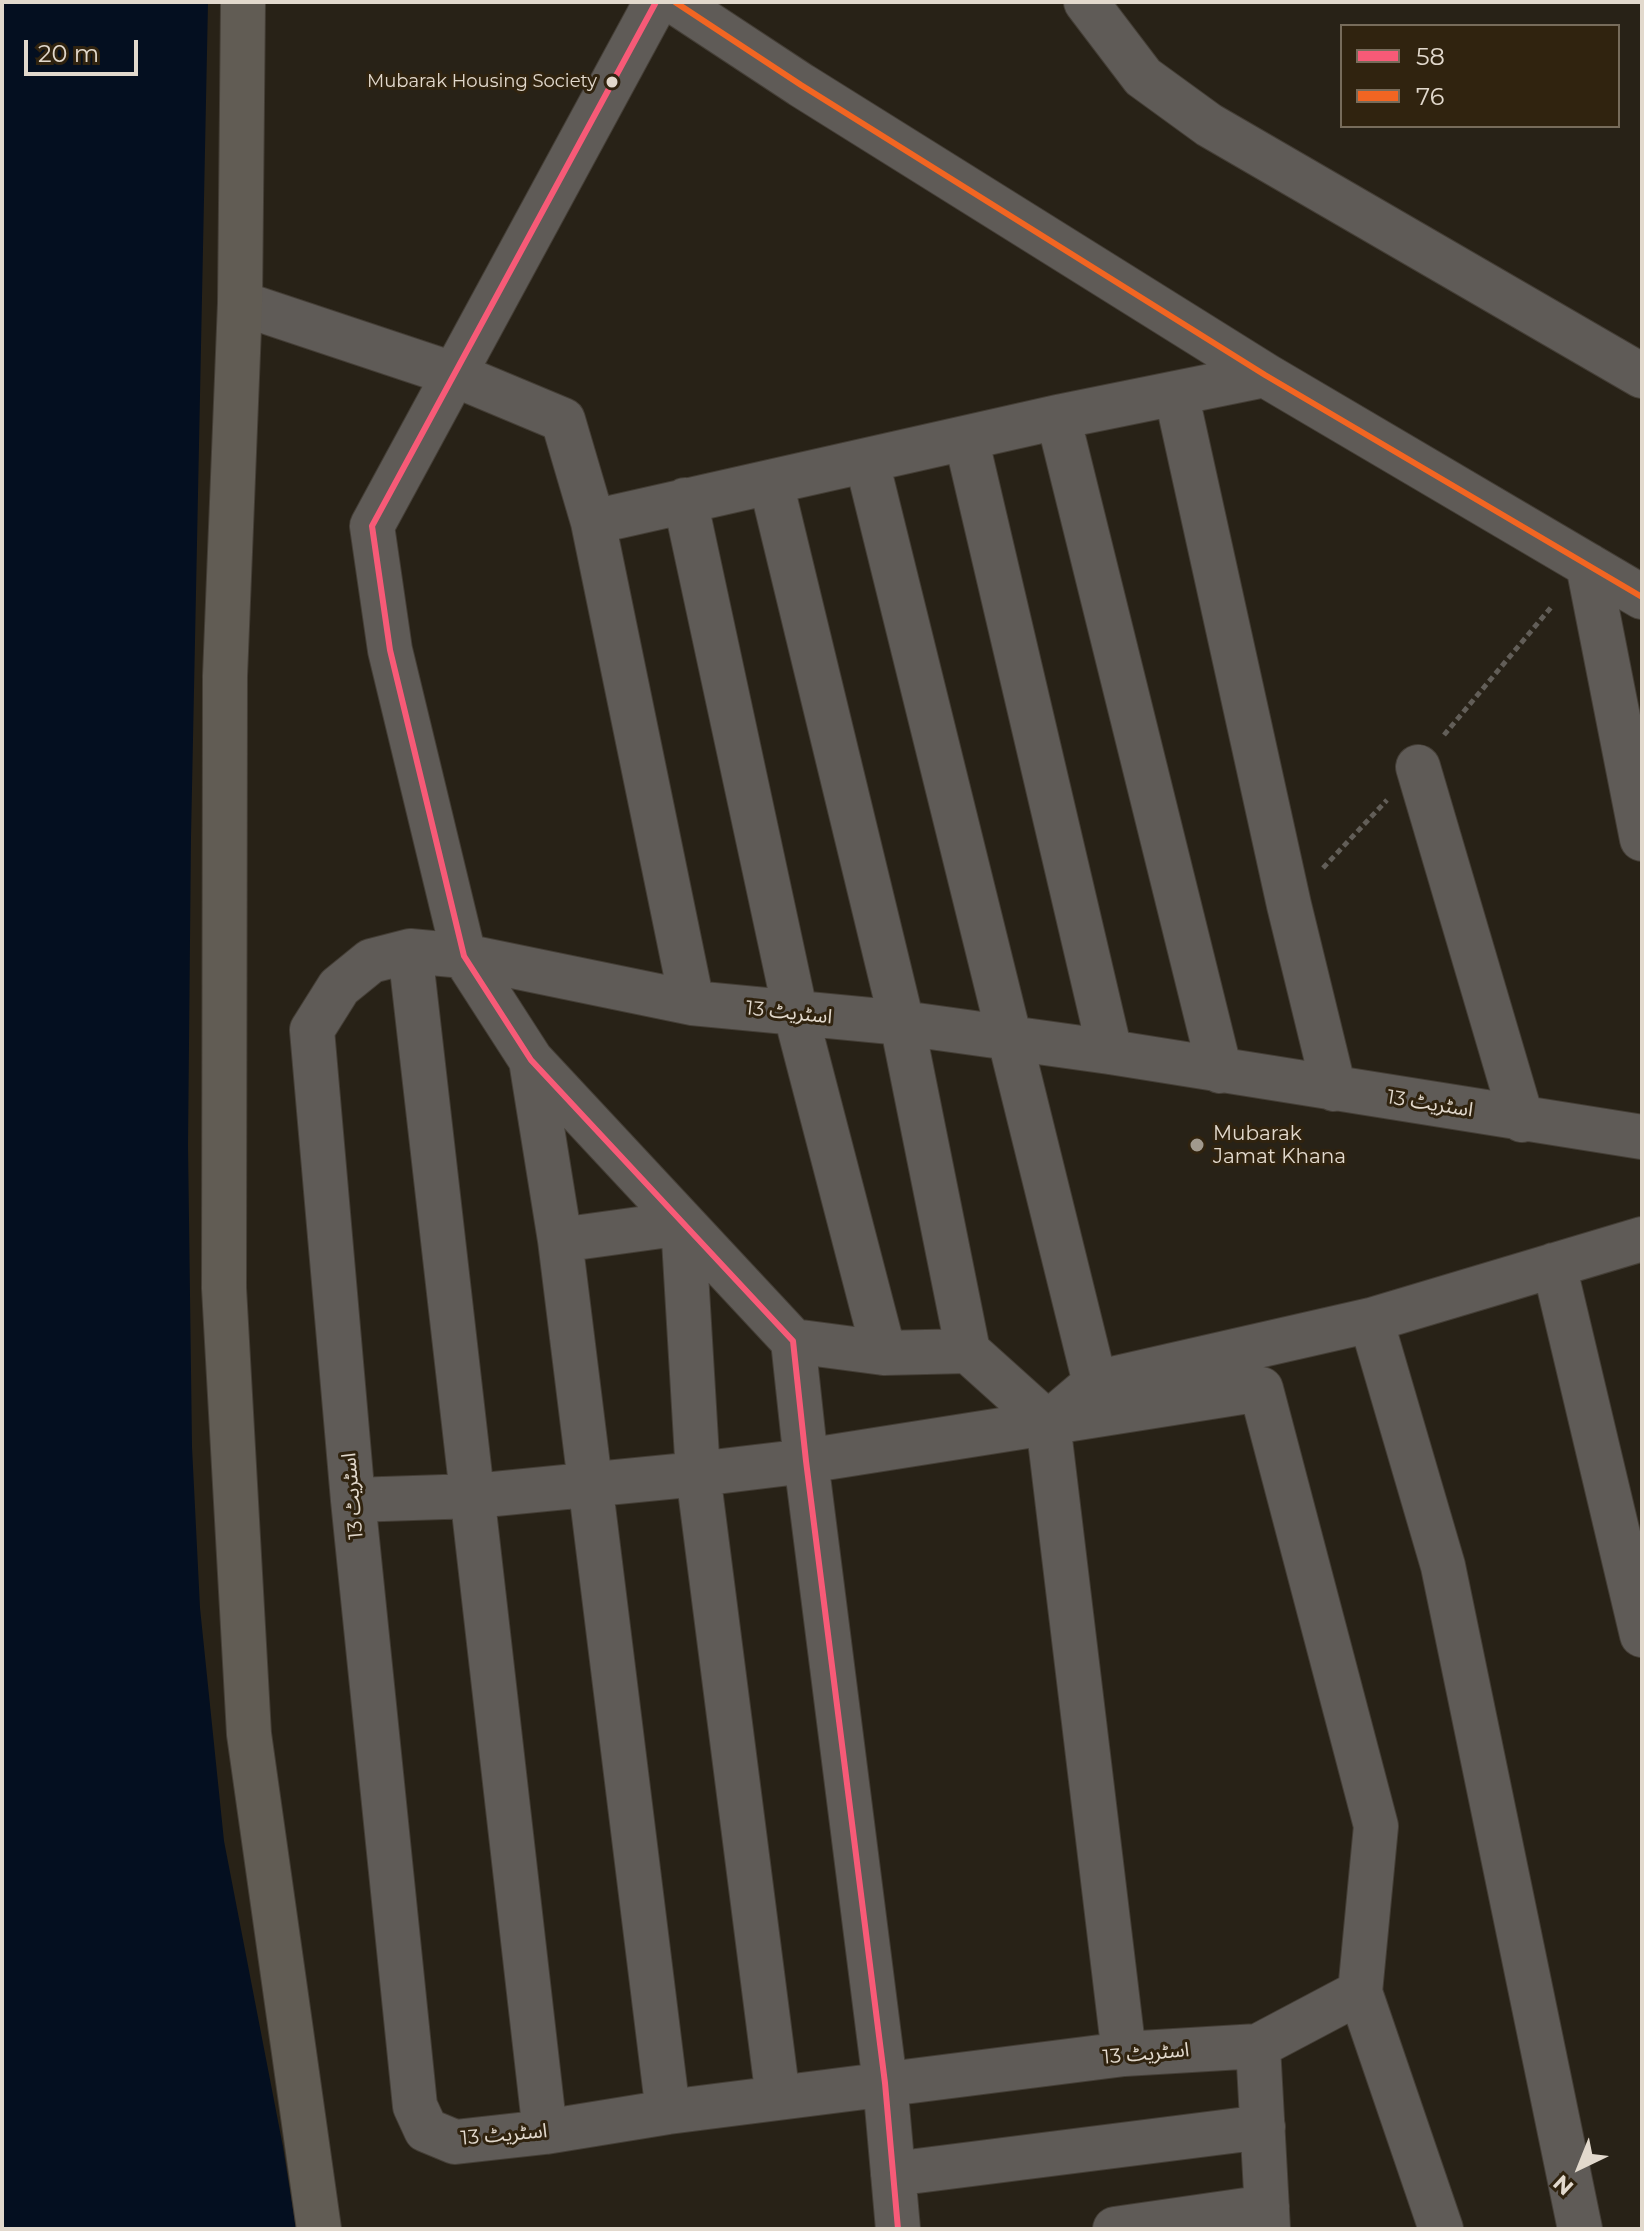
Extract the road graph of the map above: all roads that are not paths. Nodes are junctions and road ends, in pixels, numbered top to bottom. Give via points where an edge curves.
1 (243, 2) edge
2 (656, 2) edge
3 (675, 2) edge
4 (1086, 2) edge
5 (240, 303) junction
6 (453, 374) junction
7 (1265, 375) junction
8 (1642, 376) edge
9 (1176, 393) junction
10 (1058, 417) junction
11 (966, 438) junction
12 (867, 462) junction
13 (771, 483) junction
14 (685, 500) junction
15 (593, 522) junction
16 (1588, 565) junction
17 (1642, 597) edge
18 (1418, 767) dead end
19 (1642, 839) edge
20 (410, 951) junction
21 (464, 956) junction
22 (692, 1003) junction
23 (796, 1015) junction
24 (902, 1023) junction
25 (1009, 1039) junction
26 (1110, 1052) junction
27 (531, 1060) junction
28 (1220, 1071) junction
29 (1334, 1089) junction
30 (1522, 1120) junction
31 (1642, 1137) edge
32 (683, 1223) junction
33 (1642, 1239) edge
34 (560, 1240) junction
35 (1554, 1265) junction
36 (1371, 1320) junction
37 (793, 1341) junction
38 (968, 1351) junction
39 (884, 1353) junction
40 (1095, 1383) junction
41 (1048, 1423) junction
42 (806, 1461) junction
43 (698, 1474) junction
44 (590, 1486) junction
45 (474, 1496) junction
46 (353, 1500) junction
47 (1642, 1635) edge
48 (1360, 1992) junction
49 (1258, 2046) junction
50 (1124, 2054) junction
51 (885, 2083) junction
52 (778, 2098) junction
53 (668, 2112) junction
54 (1263, 2127) junction
55 (545, 2132) junction
56 (893, 2174) junction
57 (1267, 2218) edge
58 (319, 2229) edge
59 (898, 2229) edge
60 (1115, 2229) edge
61 (1441, 2229) edge
62 (1580, 2229) edge

1 - 5 main road
2 - 6 street
3 - 7 street
4 - 8 street via 1143,77 1209,125
5 - 6 street
5 - 58 main road via 225,676 224,1288 249,1734
6 - 15 street via 563,420
6 - 21 street via 372,526 390,650
7 - 9 street
7 - 16 street
9 - 10 street
9 - 29 street
10 - 11 street
10 - 28 street
11 - 12 street
11 - 26 street
12 - 13 street
12 - 25 street
13 - 14 street
13 - 24 street
14 - 15 street
14 - 23 street
15 - 22 street
16 - 17 street
16 - 19 street
18 - 30 street
20 - 21 street, اسٹریٹ 13
20 - 45 street
20 - 46 street, اسٹریٹ 13 via 371,961 339,987 312,1030
21 - 22 street, اسٹریٹ 13
21 - 27 street
22 - 23 street, اسٹریٹ 13
23 - 24 street, اسٹریٹ 13
23 - 39 street
24 - 25 street, اسٹریٹ 13
24 - 38 street
25 - 26 street, اسٹریٹ 13
25 - 40 street
26 - 28 street, اسٹریٹ 13
27 - 32 street
27 - 34 street
28 - 29 street, اسٹریٹ 13
29 - 30 street, اسٹریٹ 13
30 - 31 street, اسٹریٹ 13
32 - 34 street
32 - 37 street
32 - 43 street
33 - 35 street
34 - 44 street
35 - 36 street
35 - 47 street
36 - 40 street
36 - 62 street via 1443,1566
37 - 39 street
37 - 42 street
38 - 39 street
38 - 41 street
40 - 41 street
41 - 42 street
41 - 48 street via 1261,1389 1376,1826
41 - 50 street
42 - 43 street
42 - 51 street
43 - 44 street
43 - 52 street
44 - 45 street
44 - 53 street
45 - 46 street
45 - 55 street
46 - 55 street, اسٹریٹ 13 via 415,2106 426,2130 455,2142
48 - 49 street, اسٹریٹ 13
48 - 61 street
49 - 50 street, اسٹریٹ 13
49 - 54 street
50 - 51 street, اسٹریٹ 13
51 - 52 street, اسٹریٹ 13
51 - 56 street
52 - 53 street, اسٹریٹ 13
53 - 55 street, اسٹریٹ 13
54 - 56 street
54 - 57 street
56 - 59 street
57 - 60 street

